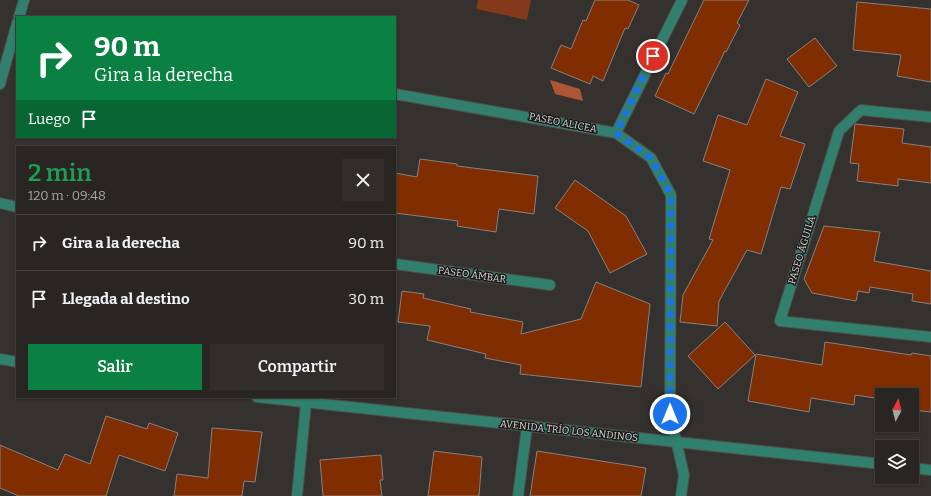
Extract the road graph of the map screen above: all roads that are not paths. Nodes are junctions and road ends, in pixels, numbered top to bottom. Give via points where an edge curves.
1 (24, 0) edge
2 (682, 0) edge
3 (19, 16) edge
4 (15, 36) edge
5 (0, 84) edge
6 (396, 94) edge
7 (931, 117) edge
8 (616, 133) junction
9 (0, 203) edge
10 (16, 207) edge
11 (396, 264) edge
12 (550, 285) dead end
13 (931, 337) edge
14 (0, 359) edge
15 (16, 362) edge
16 (265, 398) edge
17 (306, 403) junction
18 (527, 427) junction
19 (676, 442) junction
20 (875, 463) edge
21 (919, 469) edge
22 (931, 470) edge
23 (297, 496) edge
24 (518, 496) edge
25 (681, 496) edge

1 - 3 street
2 - 8 street
4 - 5 street
6 - 8 street, PASEO ALICEA
7 - 13 street, PASEO ÁGUILA via 861,110 839,131 780,321
8 - 19 street, PASEO ALICEA via 651,158 671,195 670,414
9 - 10 street
11 - 12 street, PASEO ÁMBAR
14 - 15 street
16 - 17 street, AVENIDA TRÍO LOS ANDINOS
17 - 18 street, AVENIDA TRÍO LOS ANDINOS
17 - 23 street
18 - 19 street, AVENIDA TRÍO LOS ANDINOS
18 - 24 street
19 - 20 street, AVENIDA TRÍO LOS ANDINOS
19 - 25 street, PASEO ALICEA via 684,475
21 - 22 street

